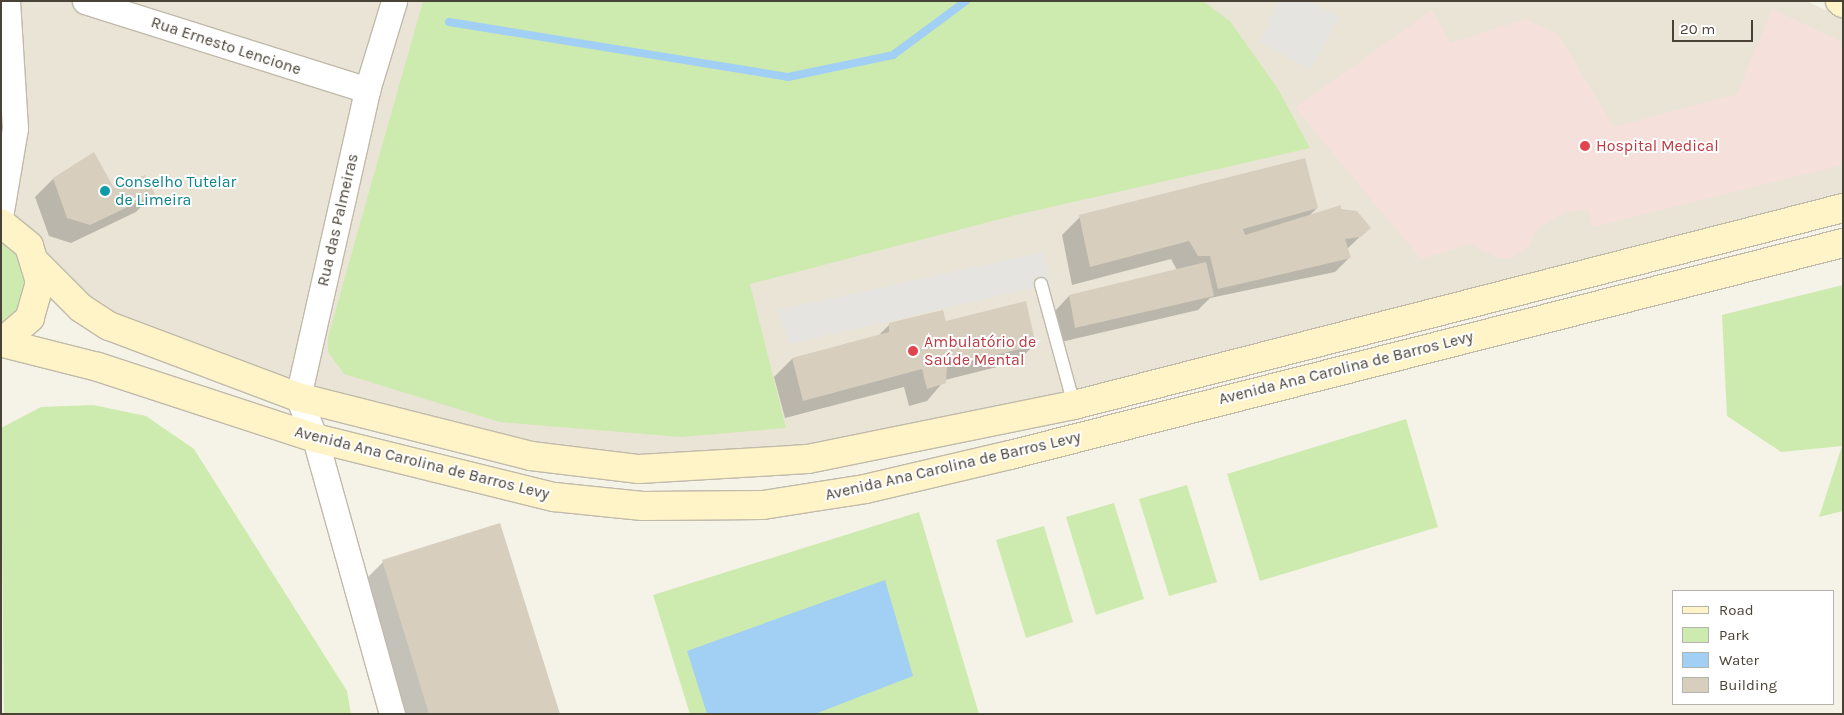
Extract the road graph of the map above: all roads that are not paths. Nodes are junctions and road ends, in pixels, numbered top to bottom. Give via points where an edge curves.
1 (7, 1) edge
2 (85, 1) edge
3 (394, 1) edge
4 (367, 90) junction
5 (1843, 208) edge
6 (1, 210) edge
7 (1, 223) edge
8 (1843, 243) edge
9 (37, 264) junction
10 (1041, 284) dead end
11 (137, 337) junction
12 (2, 343) edge
13 (123, 376) junction
14 (298, 397) junction
15 (1074, 405) junction
16 (315, 438) junction
17 (392, 714) edge

1 - 6 street via 15,128
2 - 4 street, Rua Ernesto Lencione
3 - 4 street, Rua das Palmeiras
4 - 14 street, Rua das Palmeiras
5 - 15 street, Avenida Ana Carolina de Barros Levy
7 - 9 street via 29,246
8 - 16 street, Avenida Ana Carolina de Barros Levy via 1010,455 865,489 763,505 643,506 554,497
9 - 11 street, Avenida Ana Carolina de Barros Levy via 81,308
9 - 12 street via 38,301 30,318
10 - 15 lane
11 - 13 street
11 - 14 street, Avenida Ana Carolina de Barros Levy
12 - 13 street, Avenida Ana Carolina de Barros Levy
13 - 16 street, Avenida Ana Carolina de Barros Levy
14 - 15 street, Avenida Ana Carolina de Barros Levy via 531,456 639,469 808,459
14 - 16 street
16 - 17 street

